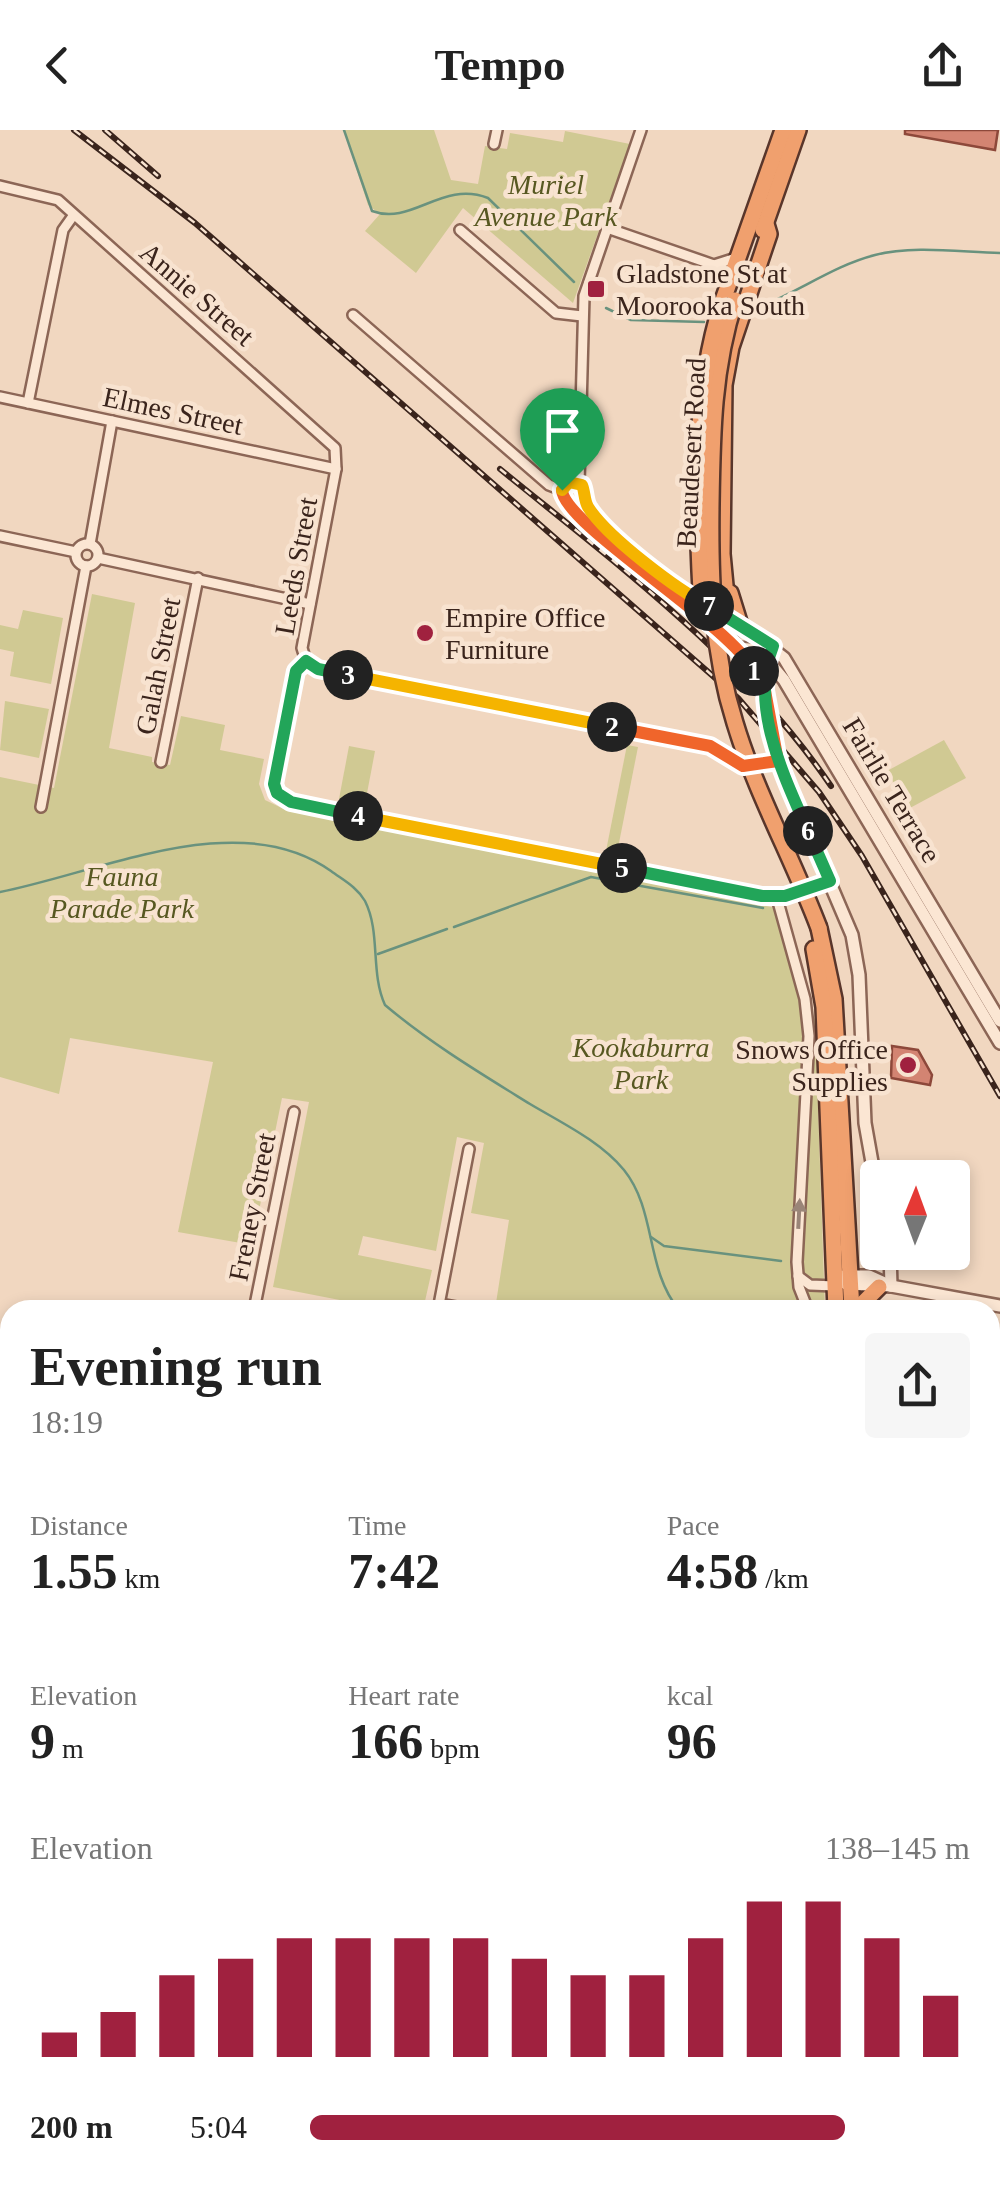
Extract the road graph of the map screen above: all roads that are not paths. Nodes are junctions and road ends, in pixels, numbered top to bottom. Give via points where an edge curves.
1 (496, 130) edge
2 (641, 130) edge
3 (783, 130) edge
4 (798, 130) edge
5 (494, 144) dead end
6 (0, 186) edge
7 (73, 216) junction
8 (766, 224) junction
9 (606, 228) junction
10 (460, 230) dead end
11 (738, 256) junction
12 (714, 265) junction
13 (727, 300) junction
14 (353, 315) dead end
15 (582, 316) junction
16 (0, 397) edge
17 (28, 403) junction
18 (112, 421) junction
19 (336, 469) junction
20 (579, 483) junction
21 (562, 490) junction
22 (584, 497) junction
23 (572, 505) junction
24 (723, 508) junction
25 (0, 536) edge
26 (90, 544) junction
27 (76, 552) junction
28 (98, 558) junction
29 (86, 566) junction
30 (198, 578) junction
31 (726, 585) junction
32 (310, 604) junction
33 (717, 617) junction
34 (739, 622) junction
35 (738, 648) junction
36 (770, 653) junction
37 (306, 661) junction
38 (764, 685) junction
39 (778, 761) junction
40 (161, 762) dead end
41 (41, 807) dead end
42 (830, 881) junction
43 (776, 898) junction
44 (1000, 1021) edge
45 (1000, 1044) edge
46 (294, 1112) dead end
47 (470, 1149) dead end
48 (872, 1160) edge
49 (887, 1270) edge
50 (798, 1276) junction
51 (843, 1280) junction
52 (885, 1286) junction
53 (256, 1300) edge
54 (439, 1300) edge
55 (805, 1300) edge
56 (838, 1300) edge
57 (850, 1300) edge
58 (867, 1300) edge
59 (966, 1300) edge

1 - 5 street
2 - 9 street
3 - 11 highway, Beaudesert Road
4 - 8 highway, Beaudesert Road
6 - 7 street, Annie Street via 54,197
7 - 17 street via 63,230
7 - 19 street, Annie Street via 328,439
8 - 13 highway, Beaudesert Road
8 - 24 highway via 769,234 730,347 724,385
9 - 12 street
9 - 15 street
10 - 15 street via 556,312
11 - 12 street
11 - 13 highway, Beaudesert Road
12 - 13 street
13 - 51 highway, Beaudesert Road, bridge via 706,372 702,419 706,647 726,727 814,929
14 - 21 street
15 - 20 street
16 - 17 street, Elmes Street
17 - 18 street, Elmes Street
18 - 19 street, Elmes Street
18 - 26 street
19 - 32 street, Leeds Street
20 - 21 street
20 - 22 street
21 - 23 street
22 - 23 street
22 - 33 street via 671,583
23 - 33 street via 620,551
24 - 31 highway
24 - 33 highway
25 - 27 street
26 - 27 street
26 - 28 street
27 - 29 street
28 - 29 street
28 - 30 street
29 - 41 street
30 - 32 street
30 - 40 street, Galah Street
31 - 33 highway
31 - 34 highway
32 - 37 street, Leeds Street
33 - 34 street, Fairlie Terrace
33 - 35 street
34 - 36 street, Fairlie Terrace
35 - 36 street
35 - 38 street
36 - 38 street
36 - 44 street, Fairlie Terrace via 784,658
36 - 45 street, Fairlie Terrace
37 - 39 street via 326,671 710,746 743,766
37 - 43 street, Leeds Street via 294,679 274,784 291,802
38 - 39 street
39 - 42 street
42 - 43 street
42 - 48 street via 856,954
50 -> 43 street via 809,1036
46 - 53 street, Freney Street
47 - 54 street
49 - 52 street
50 - 51 street via 815,1286
50 - 55 street
51 - 52 street
51 - 56 highway, Beaudesert Road
51 - 57 highway, Beaudesert Road
52 - 58 highway
52 - 59 street

